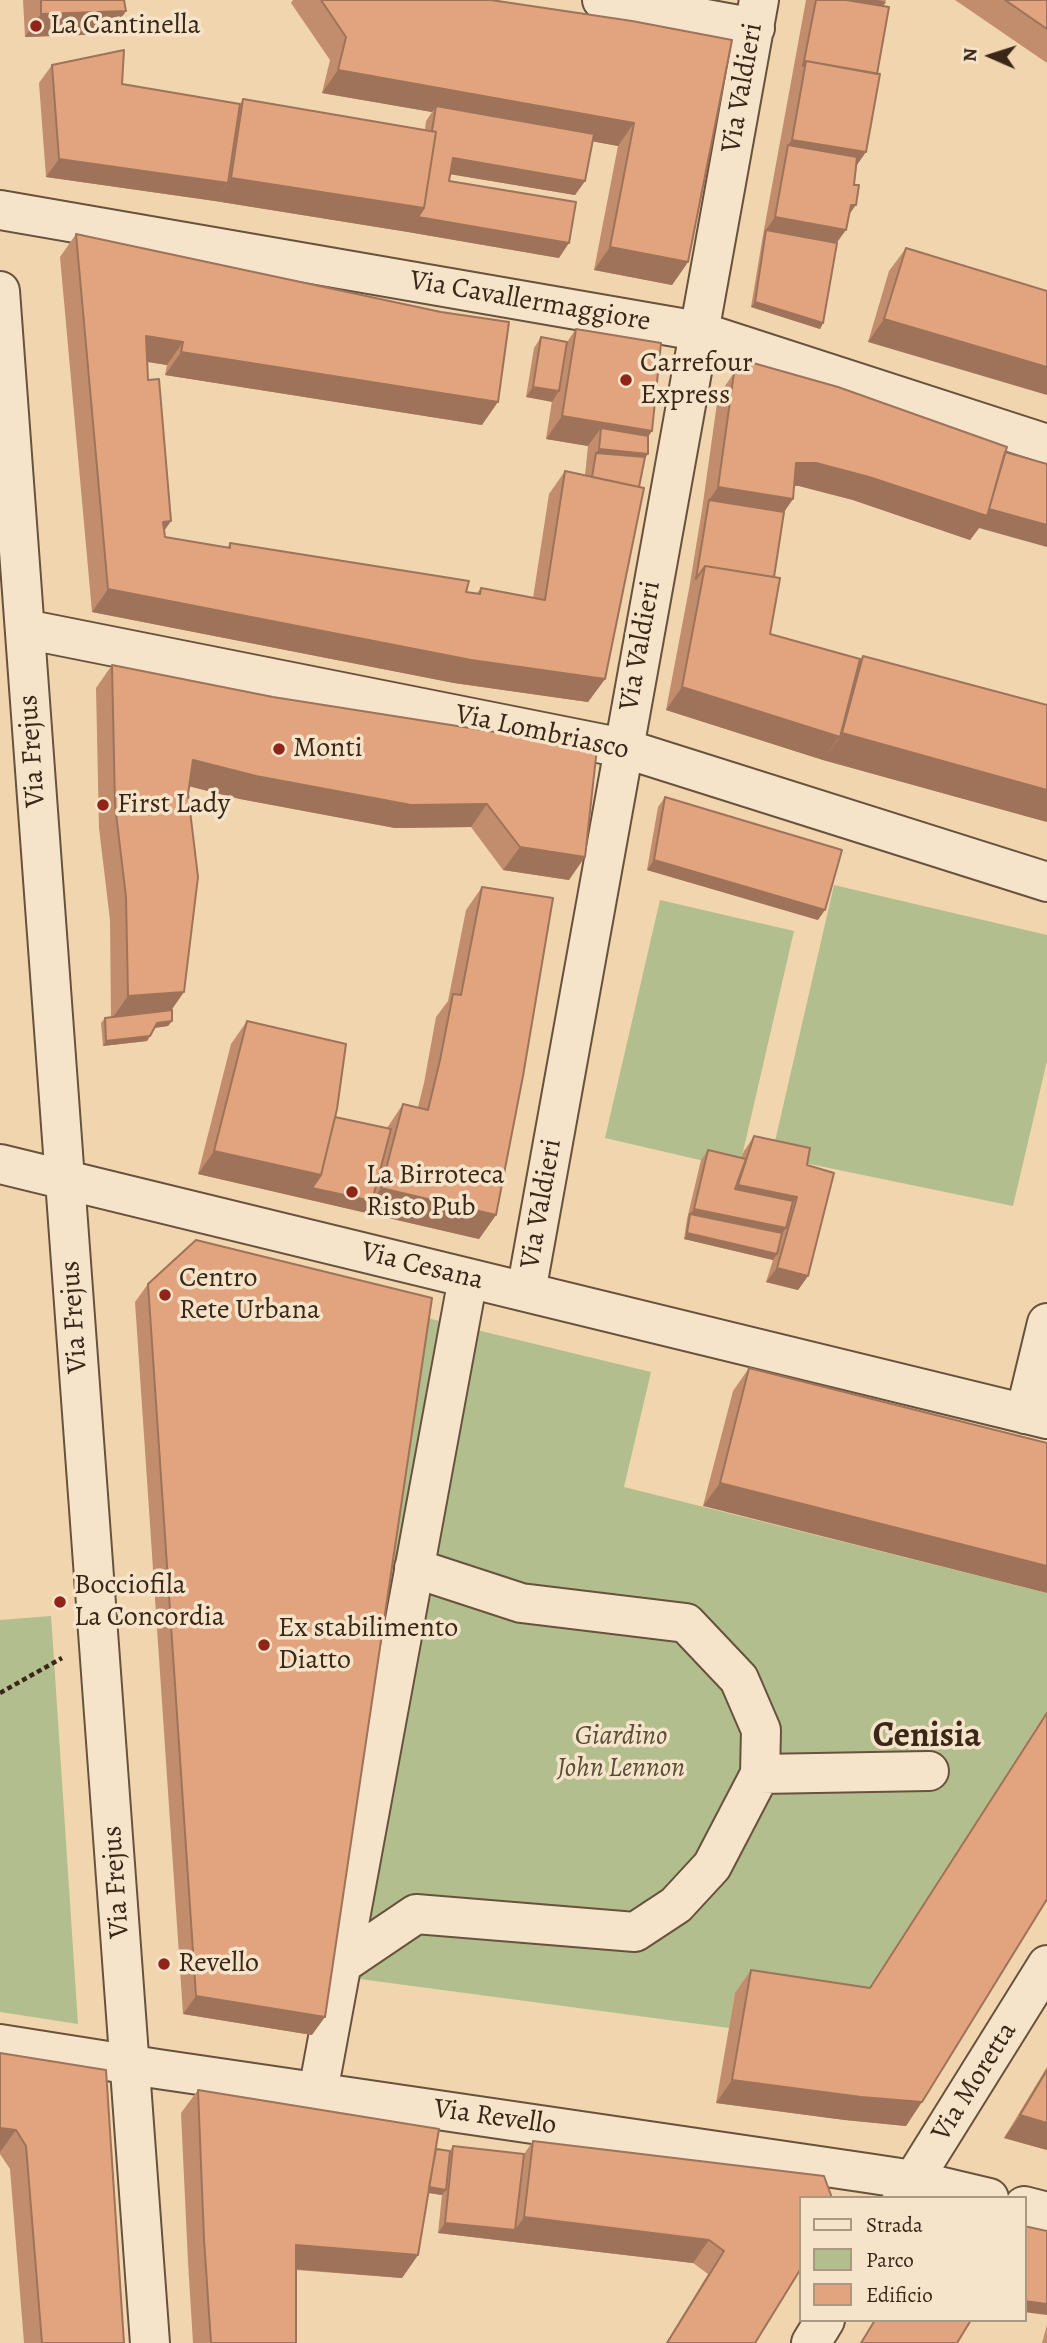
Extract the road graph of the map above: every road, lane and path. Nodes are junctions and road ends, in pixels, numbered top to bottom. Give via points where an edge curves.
1 (603, 0) edge
2 (757, 14) edge
3 (0, 210) edge
4 (0, 291) edge
5 (698, 331) junction
6 (1047, 444) edge
7 (25, 629) junction
8 (623, 748) junction
9 (1047, 882) edge
10 (0, 1164) edge
11 (65, 1181) junction
12 (468, 1278) junction
13 (526, 1292) junction
14 (1047, 1323) edge
15 (1036, 1416) edge
16 (414, 1568) junction
17 (99, 1646) junction
18 (0, 1693) edge
19 (929, 1771) dead end
20 (760, 1774) junction
21 (342, 1964) junction
22 (1047, 1965) edge
23 (0, 2044) edge
24 (130, 2065) junction
25 (318, 2092) junction
26 (907, 2189) edge
27 (971, 2196) edge
28 (1026, 2206) edge
29 (1047, 2211) edge
30 (824, 2322) edge
31 (150, 2343) edge
32 (811, 2343) edge

1 - 2 street
2 - 5 street, Via Valdieri
3 - 5 street, Via Cavallermaggiore
4 - 7 street, Via Frejus
5 - 6 street, Via Cavallermaggiore
5 - 8 street, Via Valdieri
7 - 8 street, Via Lombriasco
7 - 11 street, Via Frejus
8 - 9 street, Via Lombriasco
8 - 13 street, Via Valdieri
10 - 11 street, Via Cesana
11 - 12 street, Via Cesana
11 - 17 street, Via Frejus
12 - 13 street, Via Cesana
12 - 16 street
13 - 15 street, Via Cesana
14 - 15 street
16 - 20 street via 521,1603 686,1623 739,1679 761,1730
16 - 21 street
17 - 18 path via 54,1660
17 - 24 street, Via Frejus
19 - 20 street
20 - 21 street via 712,1866 676,1905 635,1932 416,1914
21 - 25 street
22 - 26 street, Via Moretta
23 - 24 street, Via Revello
24 - 25 street, Via Revello
24 - 31 street, Via Frejus
25 - 26 street, Via Revello
26 - 27 street, Via Revello
28 - 29 street
30 - 32 street

